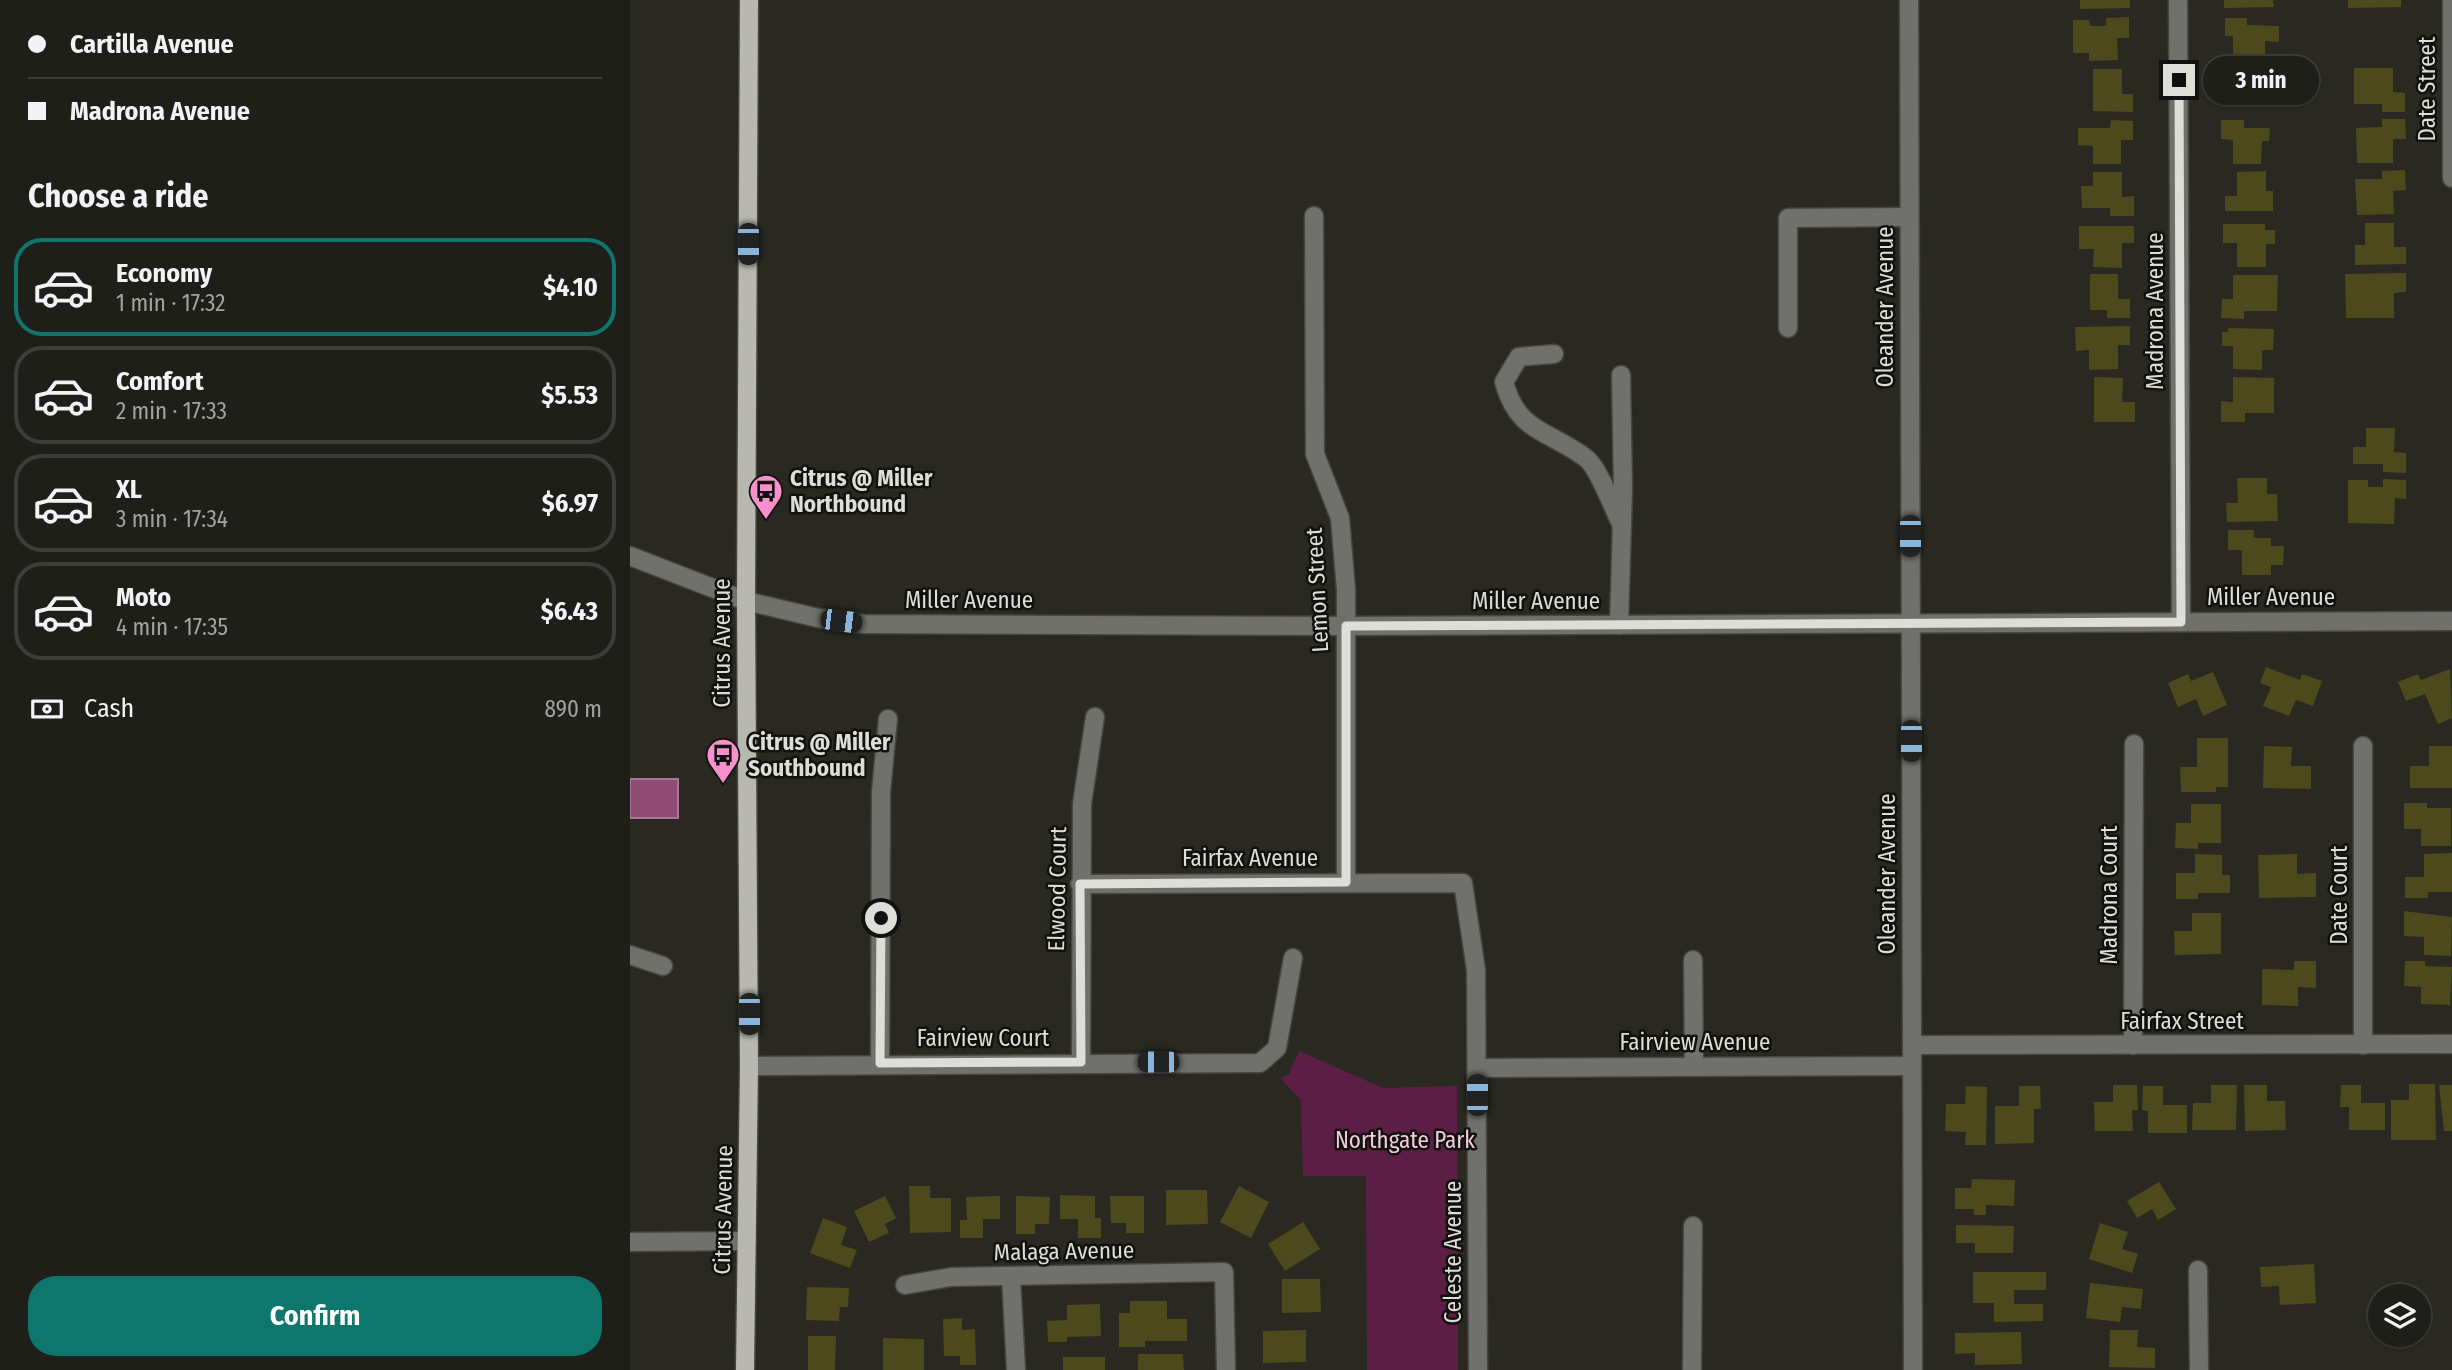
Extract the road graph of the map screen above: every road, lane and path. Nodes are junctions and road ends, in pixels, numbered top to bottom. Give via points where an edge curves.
1 (749, 0) edge
2 (1909, 0) edge
3 (2178, 0) edge
4 (2452, 0) edge
5 (2452, 178) edge
6 (1314, 216) dead end
7 (1909, 217) junction
8 (1788, 328) dead end
9 (1554, 354) dead end
10 (1621, 375) dead end
11 (1622, 526) junction
12 (630, 556) edge
13 (746, 601) junction
14 (2452, 621) edge
15 (2181, 622) junction
16 (1911, 624) junction
17 (1619, 625) junction
18 (1346, 626) junction
19 (1095, 717) dead end
20 (888, 719) dead end
21 (2134, 744) dead end
22 (2363, 746) dead end
23 (1346, 882) junction
24 (1462, 883) joint
25 (1080, 884) junction
26 (630, 955) edge
27 (1293, 958) dead end
28 (1693, 960) dead end
29 (663, 966) dead end
30 (2452, 1044) edge
31 (1912, 1045) junction
32 (2133, 1045) junction
33 (2363, 1045) junction
34 (1081, 1062) junction
35 (880, 1063) junction
36 (749, 1066) junction
37 (1912, 1066) junction
38 (1694, 1067) junction
39 (1477, 1068) junction
40 (1693, 1226) dead end
41 (747, 1241) junction
42 (630, 1242) edge
43 (2198, 1270) dead end
44 (1011, 1276) junction
45 (905, 1285) dead end
46 (746, 1370) edge
47 (1016, 1370) edge
48 (1226, 1370) edge
49 (1478, 1370) edge
50 (1692, 1370) edge
51 (1913, 1370) edge
52 (2199, 1370) edge

1 - 13 main road, Citrus Avenue
2 - 7 street, Oleander Avenue
3 - 15 street, Madrona Avenue
4 - 5 street, Date Street
6 - 18 street, Lemon Street via 1315,454 1340,518
7 - 8 street via 1788,218
7 - 16 street, Oleander Avenue
9 - 11 street via 1519,357 1504,382 1508,398 1516,414 1589,461
10 - 11 street
11 - 17 street
12 - 13 street, Miller Avenue
13 - 18 street, Miller Avenue via 864,624
13 - 36 main road, Citrus Avenue
14 - 15 street, Miller Avenue
15 - 16 street, Miller Avenue
16 - 17 street, Miller Avenue
16 - 31 street, Oleander Avenue
17 - 18 street, Miller Avenue
18 - 23 street, Lemon Street
19 - 25 street, Elwood Court via 1082,804
20 - 35 street via 881,792
21 - 32 street, Madrona Court
22 - 33 street, Date Court
23 - 24 street, Fairfax Avenue
23 - 25 street, Fairfax Avenue
24 - 39 street, Celeste Avenue via 1476,970
25 - 34 street, Elwood Court
26 - 29 street
27 - 34 street, Fairview Court via 1277,1048 1260,1063
28 - 38 street
30 - 33 street, Fairfax Street
31 - 32 street, Fairfax Street
31 - 37 street, Oleander Avenue
32 - 33 street, Fairfax Street
34 - 35 street, Fairview Court
35 - 36 street, Fairview Court
36 - 41 main road, Citrus Avenue
37 - 38 street, Fairview Avenue
37 - 51 street, Oleander Avenue
38 - 39 street, Fairview Avenue
39 - 49 street, Celeste Avenue
40 - 50 street
41 - 42 street
41 - 46 main road, Citrus Avenue
43 - 52 street
44 - 45 street, Malaga Avenue via 951,1277
44 - 47 street
44 - 48 street, Malaga Avenue via 1224,1272

